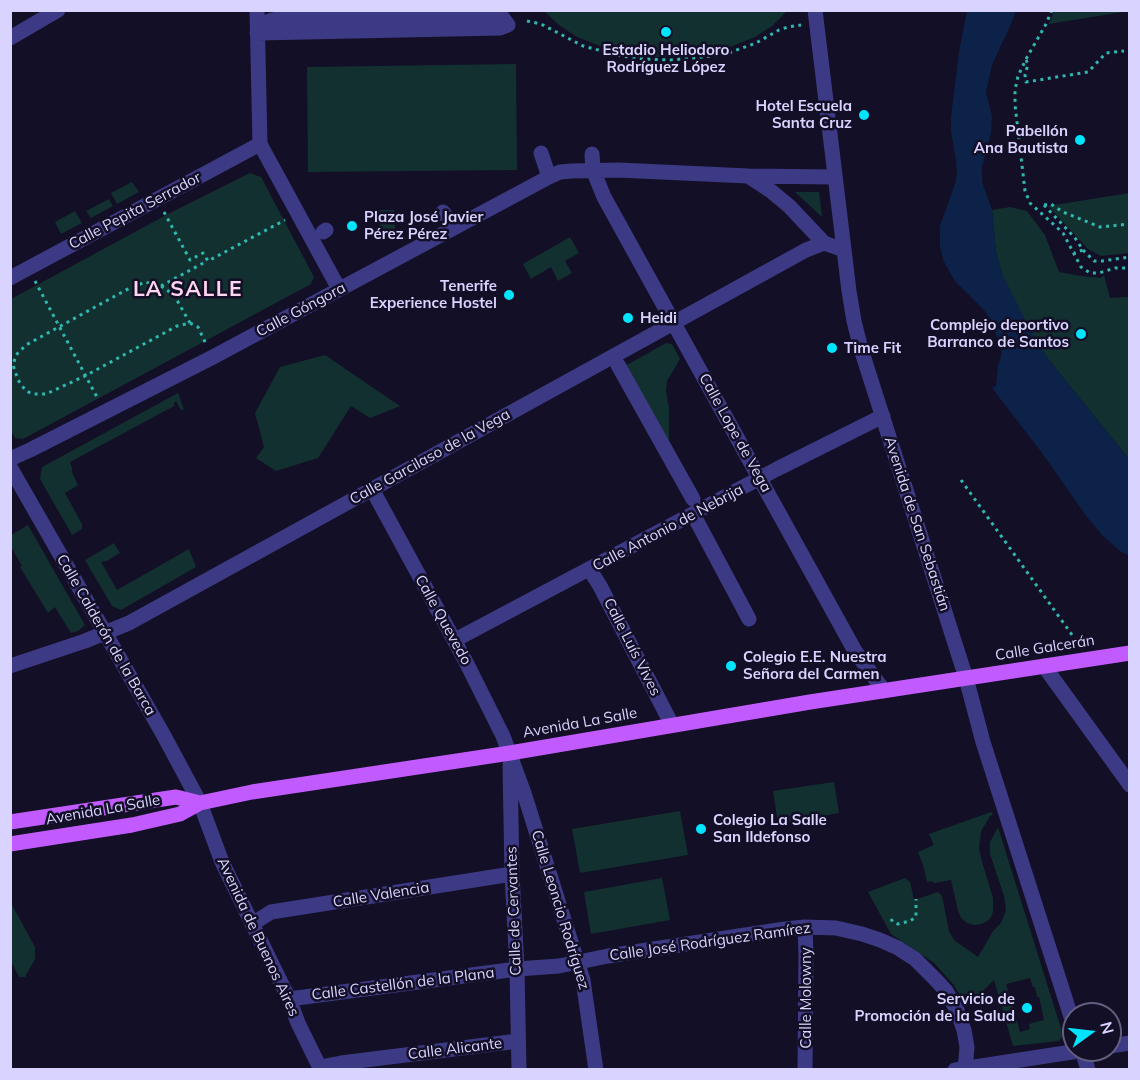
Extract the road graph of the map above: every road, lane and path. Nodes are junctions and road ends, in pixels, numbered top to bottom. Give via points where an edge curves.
1 (58, 10) edge
2 (257, 10) edge
3 (815, 10) edge
4 (1052, 10) edge
5 (509, 18) edge
6 (527, 21) dead end
7 (801, 25) dead end
8 (257, 33) junction
9 (10, 38) edge
10 (1124, 51) dead end
11 (1026, 59) junction
12 (260, 144) junction
13 (541, 153) dead end
14 (592, 154) dead end
15 (593, 170) junction
16 (748, 176) junction
17 (549, 177) junction
18 (835, 177) junction
19 (164, 212) dead end
20 (287, 218) dead end
21 (1129, 224) edge
22 (824, 243) junction
23 (844, 250) junction
24 (1083, 250) junction
25 (1074, 253) junction
26 (1130, 257) edge
27 (208, 261) junction
28 (1127, 263) dead end
29 (1124, 268) junction
30 (1130, 268) edge
31 (10, 278) edge
32 (35, 281) dead end
33 (161, 286) junction
34 (339, 289) junction
35 (674, 322) junction
36 (190, 323) junction
37 (59, 327) junction
38 (207, 344) dead end
39 (618, 364) dead end
40 (85, 376) junction
41 (99, 401) dead end
42 (883, 416) junction
43 (10, 459) edge
44 (10, 467) edge
45 (760, 478) junction
46 (961, 480) dead end
47 (372, 489) junction
48 (693, 507) junction
49 (590, 570) junction
50 (749, 619) dead end
51 (105, 633) junction
52 (455, 640) junction
53 (1085, 653) junction
54 (1130, 653) edge
55 (10, 666) edge
56 (1044, 666) junction
57 (966, 678) junction
58 (884, 691) junction
59 (672, 725) junction
60 (510, 753) junction
61 (1130, 784) edge
62 (200, 803) junction
63 (10, 822) edge
64 (10, 831) edge
65 (10, 844) edge
66 (512, 874) junction
67 (916, 899) dead end
68 (891, 919) dead end
69 (252, 924) junction
70 (805, 927) junction
71 (578, 963) junction
72 (517, 969) junction
73 (289, 999) junction
74 (1066, 1002) edge
75 (518, 1041) junction
76 (1062, 1053) edge
77 (320, 1068) edge
78 (962, 1069) edge
79 (519, 1070) edge
80 (596, 1070) edge
81 (805, 1070) edge

1 - 9 street
2 - 8 street
3 - 18 street, Avenida de San Sebastián
4 - 11 path
5 - 8 street via 500,28
6 - 7 path via 583,46 645,60 723,55 779,30
8 - 12 street
10 - 11 path via 1106,53 1088,72 1026,82
11 - 25 path via 1015,90 1025,190 1030,202 1063,233
12 - 31 street, Calle Pepita Serrador
12 - 34 street
13 - 17 street
14 - 15 street, Calle Lope de Vega
15 - 16 street, Calle Góngora
15 - 17 street, Calle Góngora via 560,172
15 - 35 street, Calle Lope de Vega
16 - 18 street, Calle Góngora
16 - 22 street via 789,206
17 - 34 street, Calle Góngora
18 - 23 street, Avenida de San Sebastián
19 - 27 path via 190,260 203,253
20 - 27 path
21 - 24 path via 1100,227 1052,204 1044,205
22 - 23 street
22 - 35 street, Calle Garcilaso de la Vega
23 - 42 street, Avenida de San Sebastián via 857,335
24 - 25 path
24 - 26 path via 1094,261
25 - 29 path via 1081,267 1090,273
27 - 33 path
28 - 29 path
29 - 30 path
32 - 37 path
33 - 36 path via 174,295
33 - 37 path via 145,282
34 - 43 street, Calle Góngora
35 - 45 street, Calle Lope de Vega
35 - 47 street, Calle Garcilaso de la Vega
36 - 38 path via 198,327
36 - 40 path via 177,326
37 - 40 path
37 - 40 path via 16,355 13,365 18,380 26,391 46,394
39 - 48 street
40 - 41 path
42 - 45 street, Calle Antonio de Nebrija
42 - 57 street, Avenida de San Sebastián
44 - 51 street, Calle Calderón de la Barca
45 - 48 street, Calle Antonio de Nebrija
45 - 58 street, Calle Lope de Vega via 855,651
46 - 53 path
47 - 51 street, Calle Garcilaso de la Vega
47 - 52 street, Calle Quevedo
48 - 49 street, Calle Antonio de Nebrija
48 - 50 street
49 - 52 street, Calle Antonio de Nebrija
49 - 59 street, Calle Luís Vives
51 - 55 street, Calle Garcilaso de la Vega
51 - 62 street, Calle Calderón de la Barca
52 - 60 street, Calle Quevedo
53 - 54 main road, Calle Galcerán
53 - 56 main road, Calle Galcerán
56 - 57 main road, Calle Galcerán
56 - 61 street
57 - 58 main road, Avenida La Salle
57 - 74 street, Avenida de San Sebastián
58 - 59 main road, Avenida La Salle
59 - 60 main road, Avenida La Salle
60 - 62 main road, Avenida La Salle
60 - 66 street, Calle de Cervantes
60 - 71 street, Calle Leoncio Rodríguez
62 - 63 main road, Avenida La Salle via 176,797
62 - 64 main road
62 - 65 main road, Avenida La Salle via 180,814 132,825
62 - 69 street, Avenida de Buenos Aires via 222,862
66 - 69 street, Calle Valencia via 271,912
66 - 72 street, Calle de Cervantes
67 - 68 path via 916,917 898,924
69 - 73 street, Avenida de Buenos Aires
70 - 71 street, Calle José Rodríguez Ramírez
70 - 78 street, Calle José Rodríguez Ramírez via 862,934 898,948 922,966 946,991 957,1010 967,1047
70 - 81 street, Calle Molowny
71 - 72 street, Calle José Rodríguez Ramírez
71 - 80 street, Calle Leoncio Rodríguez
72 - 73 street, Calle Castellón de la Plana
72 - 75 street, Calle de Cervantes
73 - 77 street, Avenida de Buenos Aires
75 - 77 street, Calle Alicante
75 - 79 street, Calle de Cervantes
76 - 78 street

